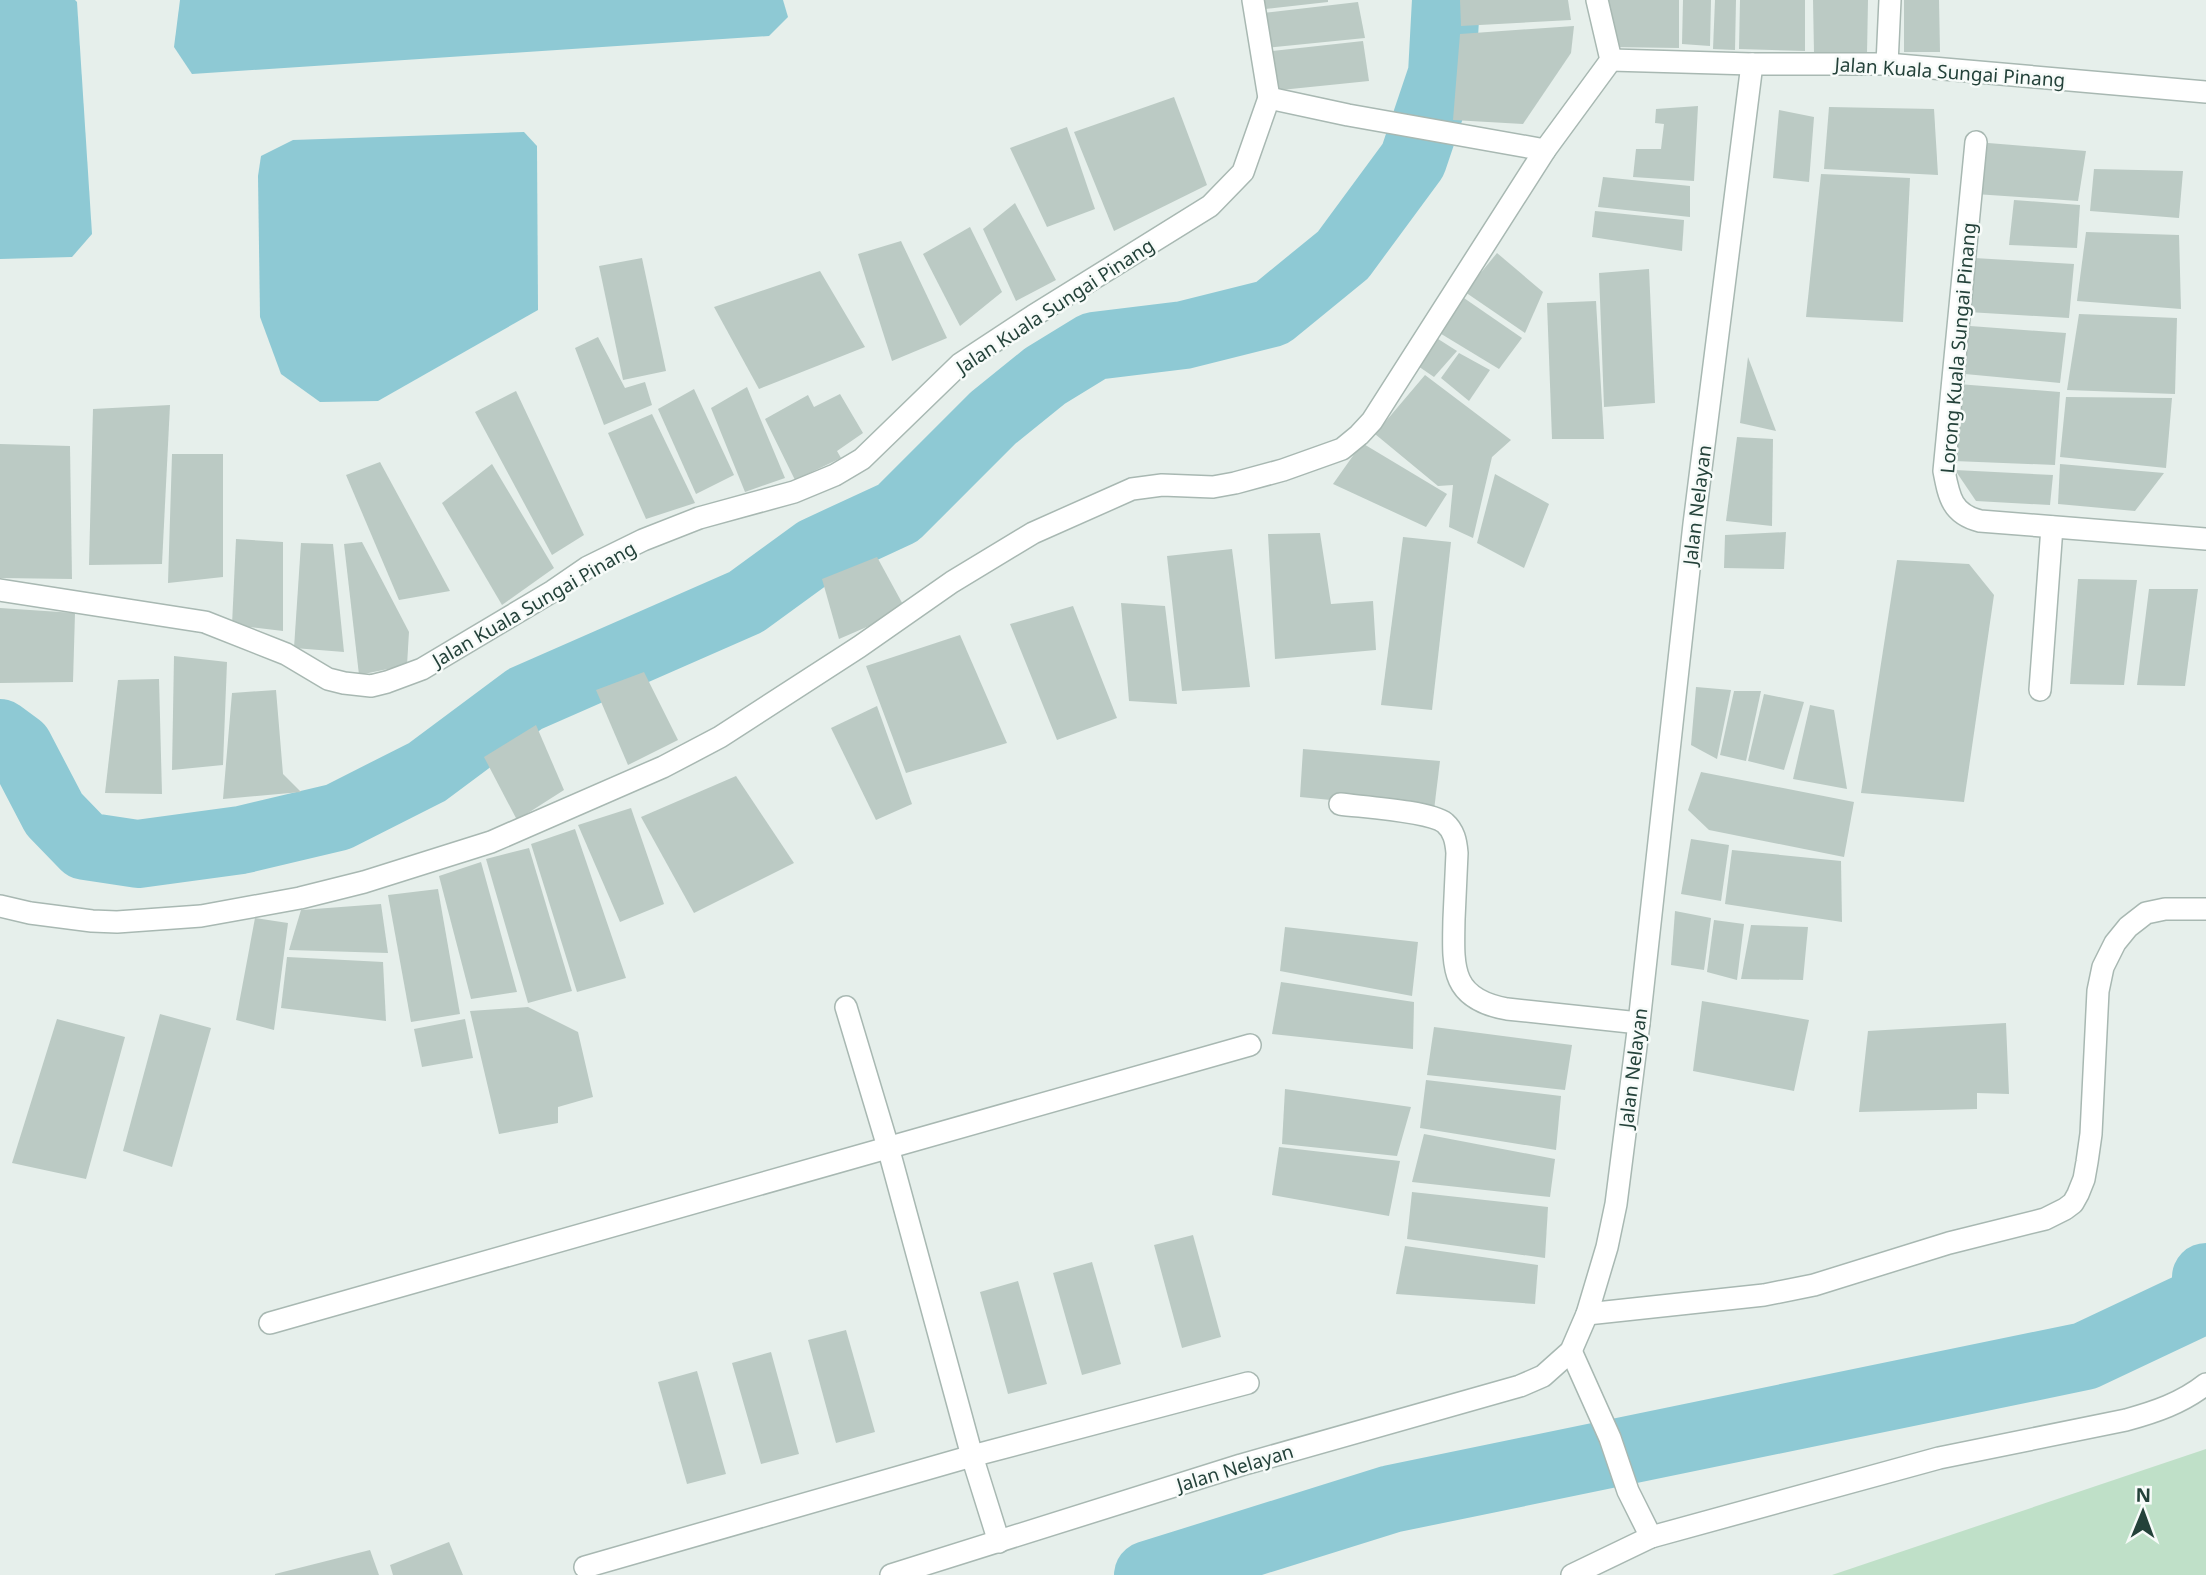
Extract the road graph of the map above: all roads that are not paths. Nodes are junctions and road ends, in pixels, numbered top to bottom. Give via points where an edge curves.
1 (1253, 0) edge
2 (1597, 0) edge
3 (1890, 0) edge
4 (1611, 60) junction
5 (1752, 64) junction
6 (1887, 64) junction
7 (2206, 92) edge
8 (1269, 98) junction
9 (1976, 142) dead end
10 (1545, 150) junction
11 (2052, 527) junction
12 (2206, 539) edge
13 (0, 590) edge
14 (2040, 690) dead end
15 (1340, 804) dead end
16 (0, 906) edge
17 (2206, 909) edge
18 (846, 1007) dead end
19 (1639, 1023) junction
20 (1250, 1045) dead end
21 (888, 1147) junction
22 (1587, 1314) junction
23 (270, 1323) dead end
24 (1571, 1351) junction
25 (1248, 1383) dead end
26 (2206, 1384) edge
27 (972, 1456) junction
28 (1651, 1537) junction
29 (999, 1542) junction
30 (585, 1567) dead end
31 (891, 1575) edge
32 (1572, 1575) edge

1 - 8 street
2 - 4 street
3 - 6 street
4 - 5 street, Jalan Kuala Sungai Pinang
4 - 10 street
5 - 6 street, Jalan Kuala Sungai Pinang
5 - 19 street, Jalan Nelayan via 1694,524
6 - 7 street, Jalan Kuala Sungai Pinang
8 - 10 street
8 - 13 street, Jalan Kuala Sungai Pinang via 1242,172 1210,206 960,364 862,459 794,492 699,518 643,540 588,567 422,669 371,686 344,683 269,646 205,622
9 - 11 street, Lorong Kuala Sungai Pinang via 1944,471 1950,498 1968,518
10 - 16 street via 1372,421 1342,449 1235,483 1132,489 1033,533 720,737 491,842 364,882 201,916 92,921
11 - 12 street, Lorong Kuala Sungai Pinang
11 - 14 street
15 - 19 street via 1437,818 1451,829 1457,853 1453,961 1460,982 1476,998 1507,1009
17 - 22 street via 2146,914 2115,943 2103,967 2087,1162 2078,1194 2065,1209 2045,1219 1814,1285 1765,1295
18 - 21 street
19 - 22 street, Jalan Nelayan via 1616,1204
20 - 21 street
21 - 23 street
21 - 27 street
22 - 24 street, Jalan Nelayan
24 - 28 street
24 - 29 street, Jalan Nelayan via 1543,1376 1520,1386 1241,1465
25 - 27 street
26 - 28 street via 2182,1400 2126,1420 1939,1458
27 - 29 street
27 - 30 street
28 - 32 street
29 - 31 street, Jalan Nelayan

